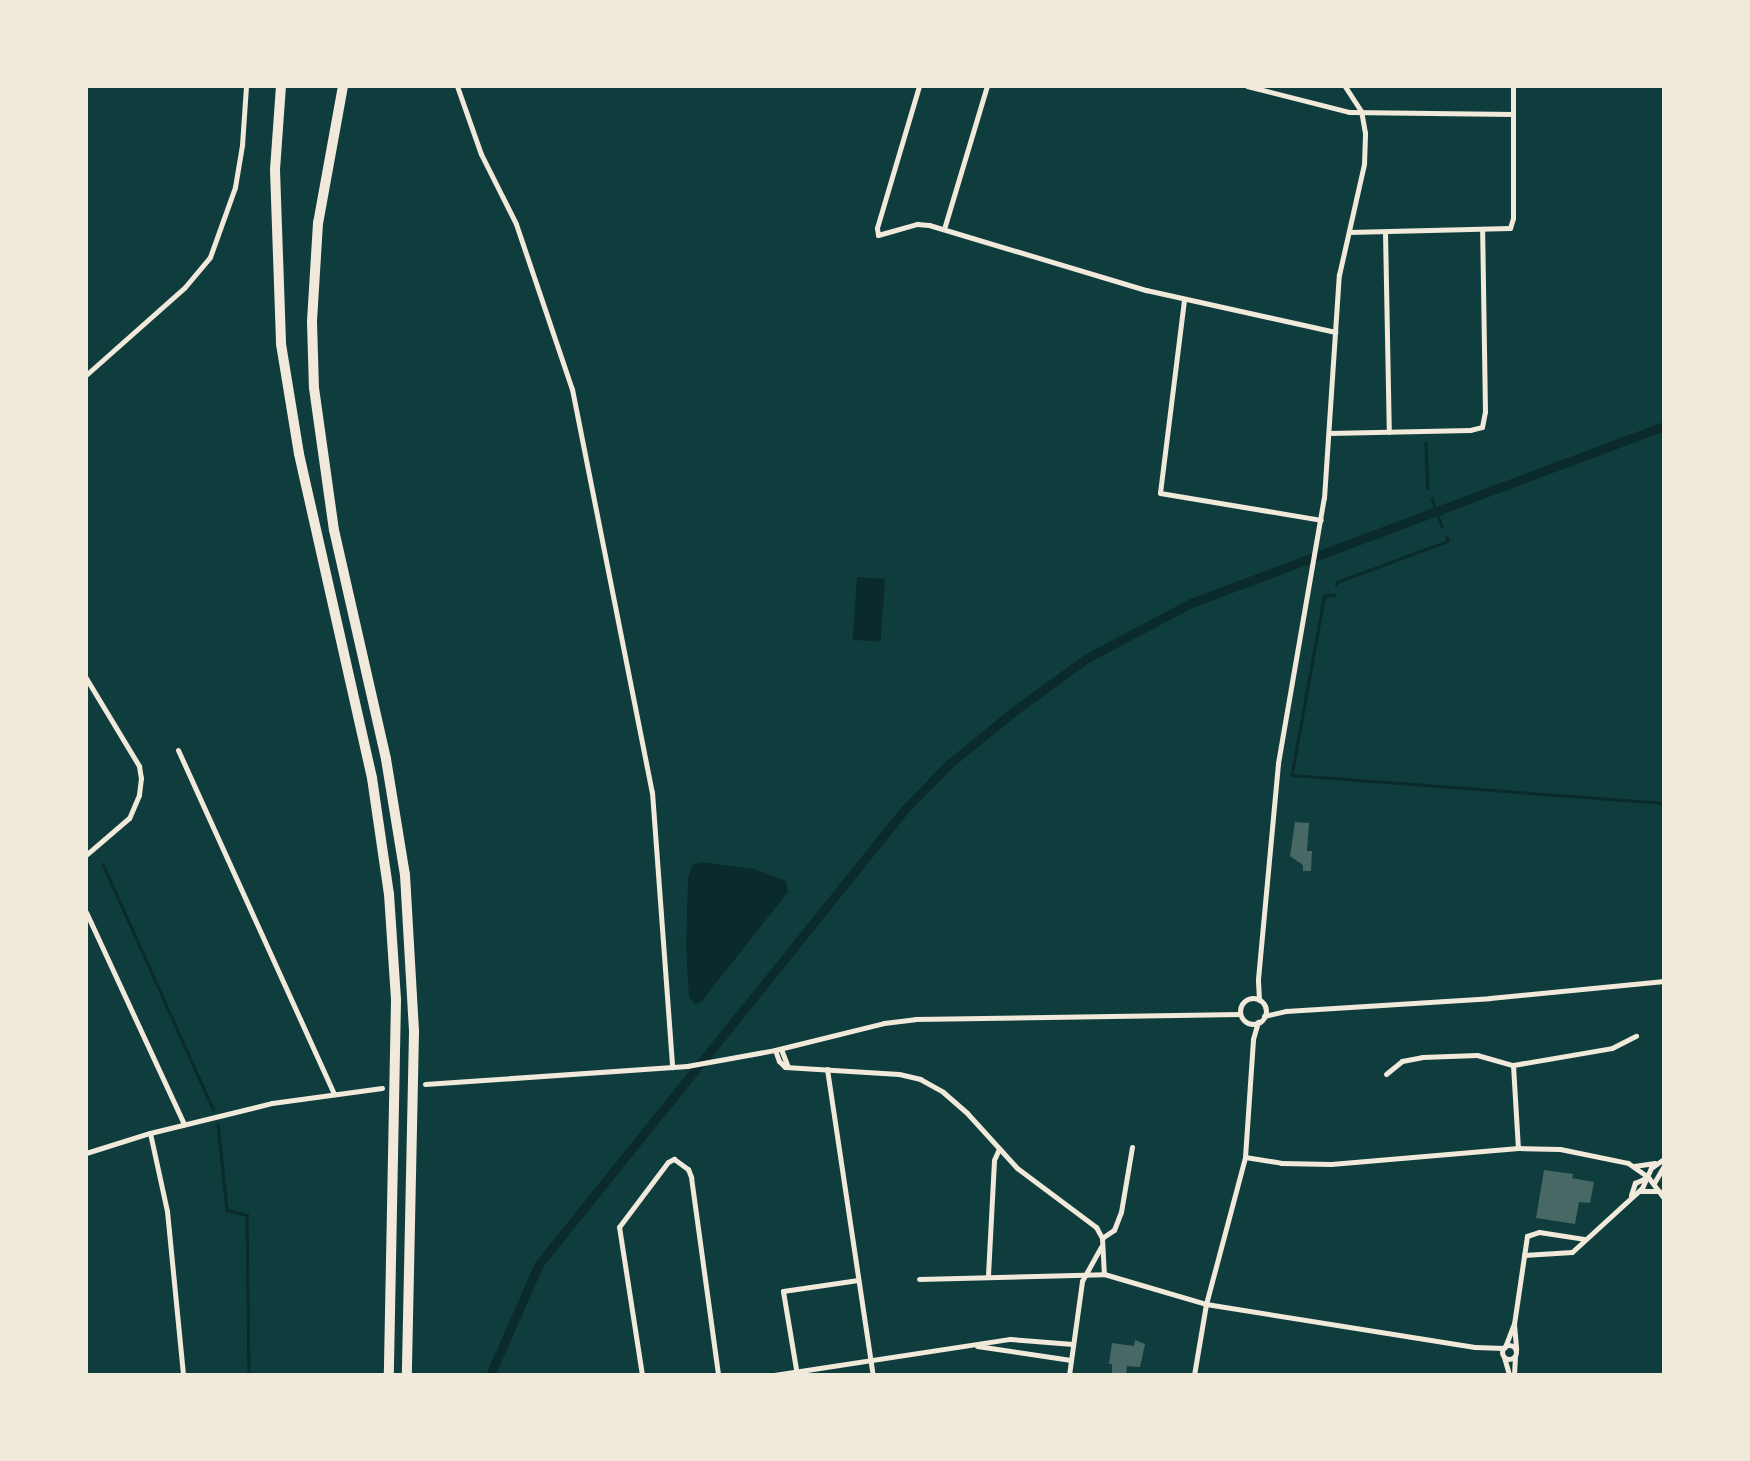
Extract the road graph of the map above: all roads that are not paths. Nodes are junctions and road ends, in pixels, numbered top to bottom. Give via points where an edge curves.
1 (246, 86) edge
2 (281, 86) edge
3 (343, 86) edge
4 (457, 86) edge
5 (919, 86) edge
6 (987, 86) edge
7 (1247, 86) edge
8 (1345, 86) edge
9 (1513, 86) edge
10 (1362, 111) junction
11 (1513, 114) junction
12 (944, 229) junction
13 (1482, 229) junction
14 (1349, 232) junction
15 (1385, 232) junction
16 (1184, 300) junction
17 (1335, 332) junction
18 (86, 375) edge
19 (1389, 432) junction
20 (1329, 433) junction
21 (1321, 520) junction
22 (86, 678) edge
23 (178, 750) dead end
24 (86, 855) edge
25 (86, 912) edge
26 (1258, 979) junction
27 (1664, 981) edge
28 (1252, 998) junction
29 (1259, 1000) junction
30 (1265, 1013) junction
31 (1240, 1014) junction
32 (1258, 1022) junction
33 (1249, 1023) junction
34 (1636, 1036) dead end
35 (1253, 1039) junction
36 (778, 1050) junction
37 (1513, 1065) junction
38 (672, 1067) junction
39 (827, 1069) junction
40 (1386, 1074) dead end
41 (425, 1084) dead end
42 (382, 1088) dead end
43 (334, 1094) junction
44 (184, 1124) junction
45 (150, 1133) junction
46 (1132, 1147) dead end
47 (1518, 1148) junction
48 (999, 1149) junction
49 (86, 1153) edge
50 (1245, 1157) junction
51 (1664, 1158) edge
52 (1656, 1163) junction
53 (1634, 1166) junction
54 (1664, 1166) edge
55 (1648, 1177) junction
56 (1654, 1183) junction
57 (1639, 1191) junction
58 (1660, 1191) junction
59 (1631, 1195) junction
60 (1664, 1198) edge
61 (1102, 1238) junction
62 (1585, 1239) junction
63 (1101, 1247) junction
64 (1524, 1255) junction
65 (1104, 1274) junction
66 (988, 1275) junction
67 (1084, 1275) junction
68 (919, 1279) dead end
69 (858, 1280) junction
70 (1206, 1304) junction
71 (1514, 1324) junction
72 (1021, 1338) junction
73 (1073, 1344) junction
74 (970, 1345) junction
75 (1505, 1347) junction
76 (1488, 1349) junction
77 (1021, 1353) junction
78 (1515, 1353) junction
79 (1504, 1357) junction
80 (871, 1360) junction
81 (1071, 1360) junction
82 (796, 1374) edge
83 (183, 1375) edge
84 (389, 1375) edge
85 (407, 1375) edge
86 (642, 1375) edge
87 (718, 1375) edge
88 (774, 1375) edge
89 (873, 1375) edge
90 (1069, 1375) edge
91 (1194, 1375) edge
92 (1511, 1375) edge

1 - 18 street via 235,187 210,257 185,287
2 - 84 highway via 275,170 281,344 299,454 372,778 390,894 396,1036
3 - 85 highway via 318,223 312,322 314,388 334,530 386,758 405,875 414,1032
4 - 38 street via 485,163 516,224 575,402 652,792
5 - 12 street via 877,234 888,235 917,224
6 - 12 street
7 - 10 street via 1336,109
8 - 10 street
9 - 11 street
10 - 11 street
10 - 14 street via 1364,164
11 - 13 street via 1513,218 1510,228
12 - 16 street
13 - 15 street
13 - 19 street via 1482,427
14 - 15 street
14 - 17 street via 1339,275
15 - 19 street
16 - 17 street
16 - 21 street via 1160,493
17 - 20 street
19 - 20 street
20 - 21 street
21 - 26 street via 1278,763
22 - 24 street via 139,766 141,778 129,818
23 - 43 street
25 - 44 street
26 - 28 street
26 - 29 street
27 - 30 street
28 - 29 street
28 - 31 street via 1242,1004
29 - 30 street
30 - 32 street
31 - 33 street
31 - 36 street via 915,1019
32 - 33 street
32 - 35 street
33 - 35 street
34 - 37 street via 1612,1048
35 - 50 street
36 - 38 street
36 - 39 street via 779,1061 788,1067
37 - 40 street via 1477,1055 1422,1057 1402,1061
37 - 47 street
38 - 41 street
39 - 48 street via 899,1073 920,1079 959,1105
39 - 69 street
42 - 43 street
43 - 44 street
44 - 45 street
45 - 49 street
45 - 83 street via 167,1211
46 - 61 street via 1118,1222
47 - 50 street via 1338,1164
47 - 53 street via 1578,1151
48 - 61 street via 1017,1168 1087,1219
48 - 66 street via 994,1160
50 - 70 street
51 - 52 street
52 - 53 street
52 - 55 street
53 - 55 street
54 - 56 street
55 - 56 street
55 - 57 street
55 - 59 street via 1635,1182
56 - 58 street
57 - 58 street
57 - 59 street
58 - 60 street
59 - 62 street
61 - 63 street
62 - 64 street via 1569,1253
62 - 64 street via 1534,1233 1526,1239
63 - 65 street
63 - 67 street
64 - 71 street
65 - 67 street
65 - 70 street
66 - 67 street
66 - 68 street
67 - 73 street
69 - 80 street
69 - 82 street via 783,1291
70 - 76 street
70 - 91 street
71 - 75 street
71 - 78 street
72 - 73 street
72 - 74 street
72 - 77 street
73 - 81 street
74 - 77 street
74 - 80 street
75 - 76 street
75 - 78 street via 1510,1345
75 - 79 street
76 - 79 street
77 - 81 street
78 - 79 street
78 - 92 street
79 - 92 street
80 - 82 street
80 - 89 street
81 - 90 street
82 - 88 street
86 - 87 street via 619,1227 674,1159 691,1177

